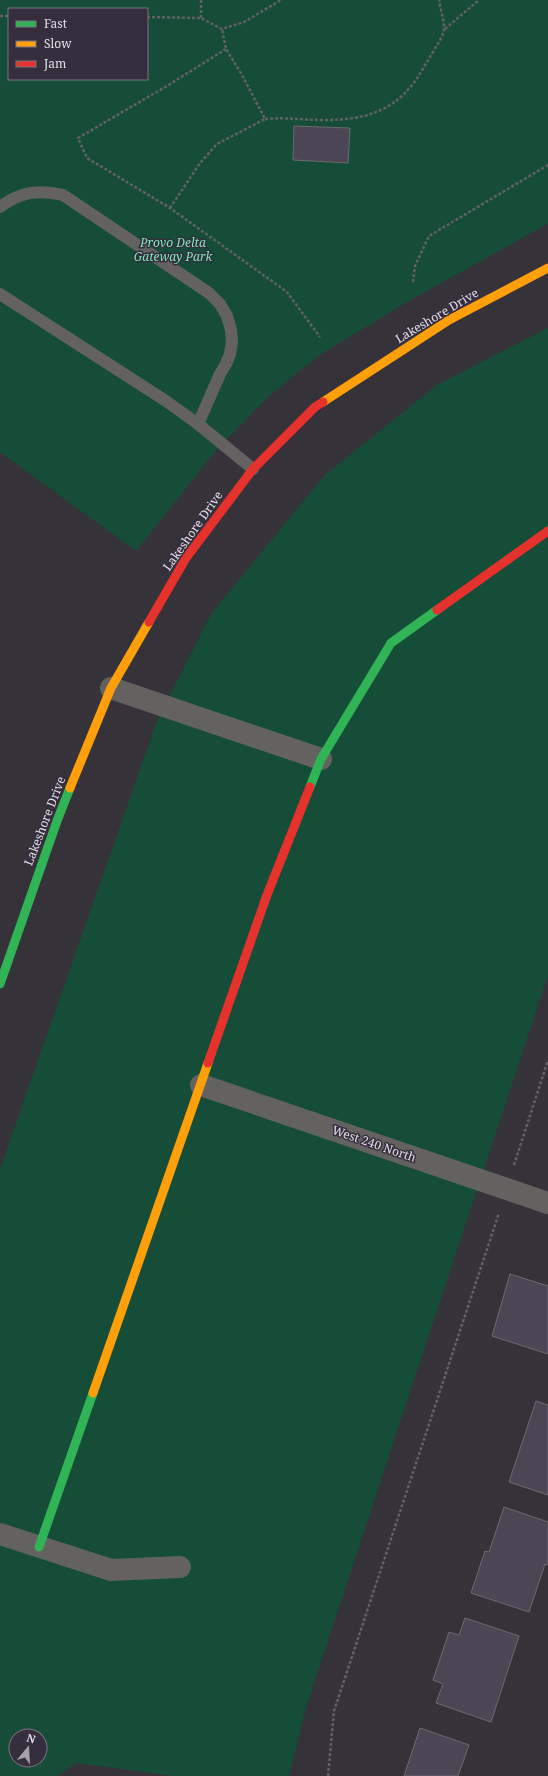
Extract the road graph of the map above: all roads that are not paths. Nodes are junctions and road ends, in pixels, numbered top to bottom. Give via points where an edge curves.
1 (0, 207) edge
2 (548, 268) edge
3 (0, 294) edge
4 (198, 424) junction
5 (253, 469) junction
6 (548, 531) edge
7 (111, 688) junction
8 (321, 759) junction
9 (0, 984) edge
10 (201, 1085) junction
11 (548, 1203) edge
12 (0, 1534) edge
13 (39, 1547) junction
14 (180, 1567) dead end

1 - 4 lane via 22,194 36,191 63,195 210,293 227,316 231,330 230,354
2 - 5 street, Lakeshore Drive via 449,320 315,407
3 - 4 lane
4 - 5 lane
5 - 7 street, Lakeshore Drive via 186,558
6 - 8 street via 391,643
7 - 8 street
7 - 9 street, Lakeshore Drive via 56,821
8 - 10 street via 268,895
10 - 11 street, West 240 North
10 - 13 street
12 - 13 street
13 - 14 street via 111,1570

